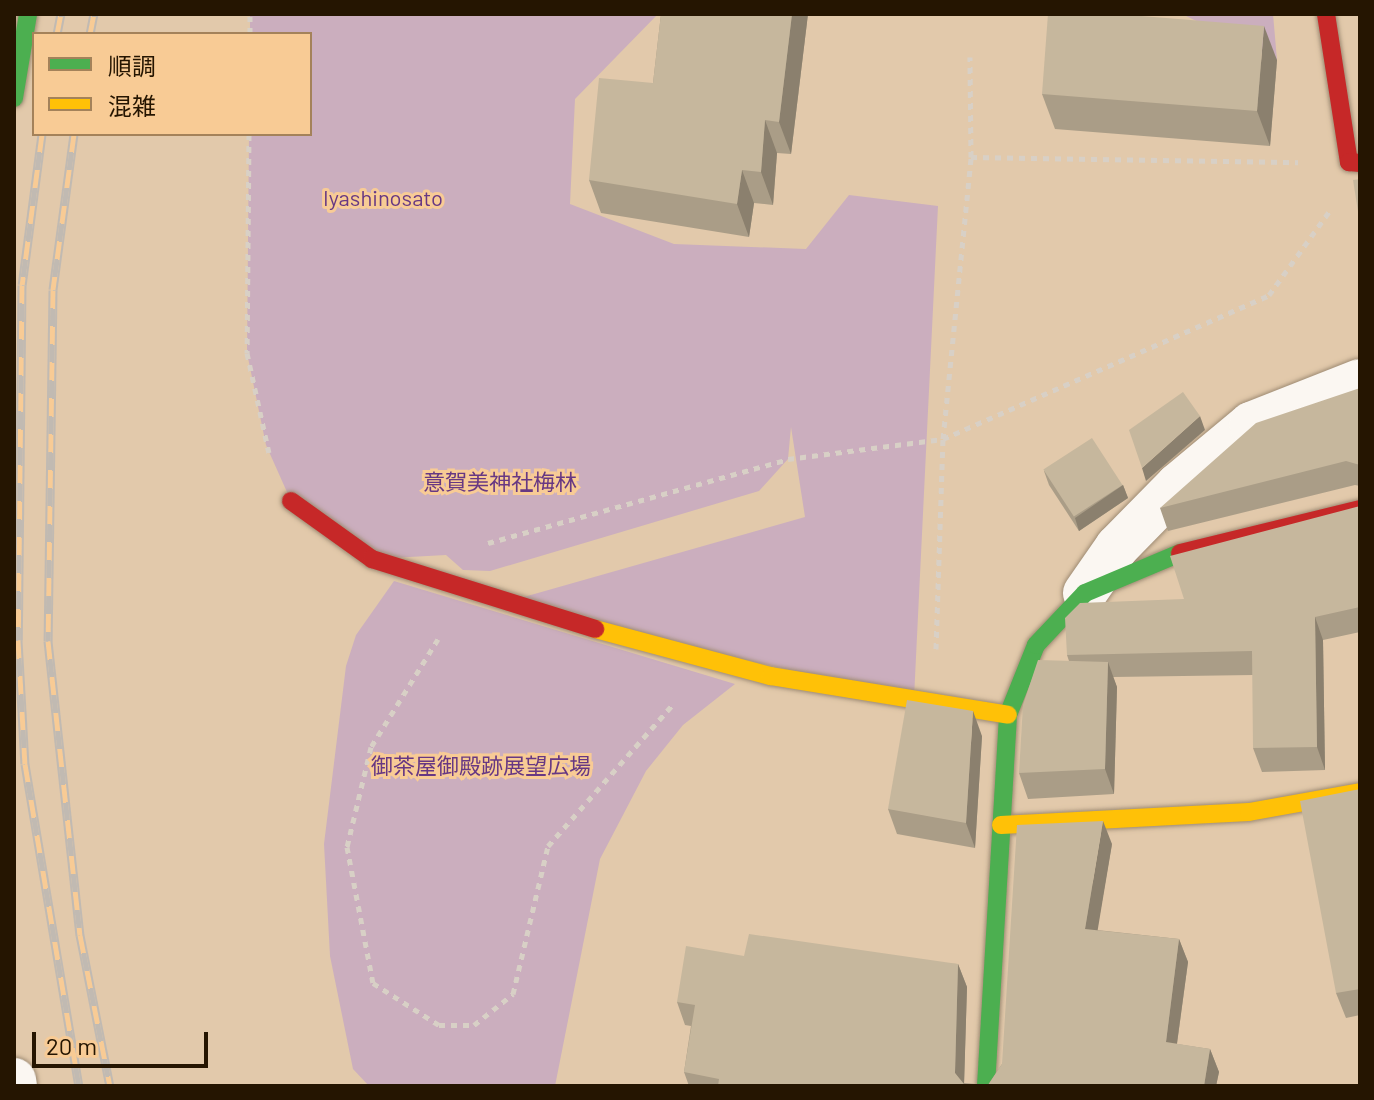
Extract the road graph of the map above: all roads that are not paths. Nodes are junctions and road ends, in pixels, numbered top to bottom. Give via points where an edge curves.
1 (28, 14) edge
2 (1326, 14) edge
3 (14, 98) edge
4 (1354, 162) edge
5 (1360, 381) edge
6 (291, 501) road end
7 (1360, 509) edge
8 (1085, 593) junction
9 (1008, 715) junction
10 (1360, 792) edge
11 (1001, 825) junction
12 (986, 1086) edge

1 - 3 street
2 - 4 street
5 - 8 street via 1251,424 1178,485 1117,547
6 - 9 street via 372,559 499,604 715,660
7 - 8 street via 1158,559
8 - 9 street via 1036,645
9 - 11 street
10 - 11 street via 1249,812
11 - 12 street

